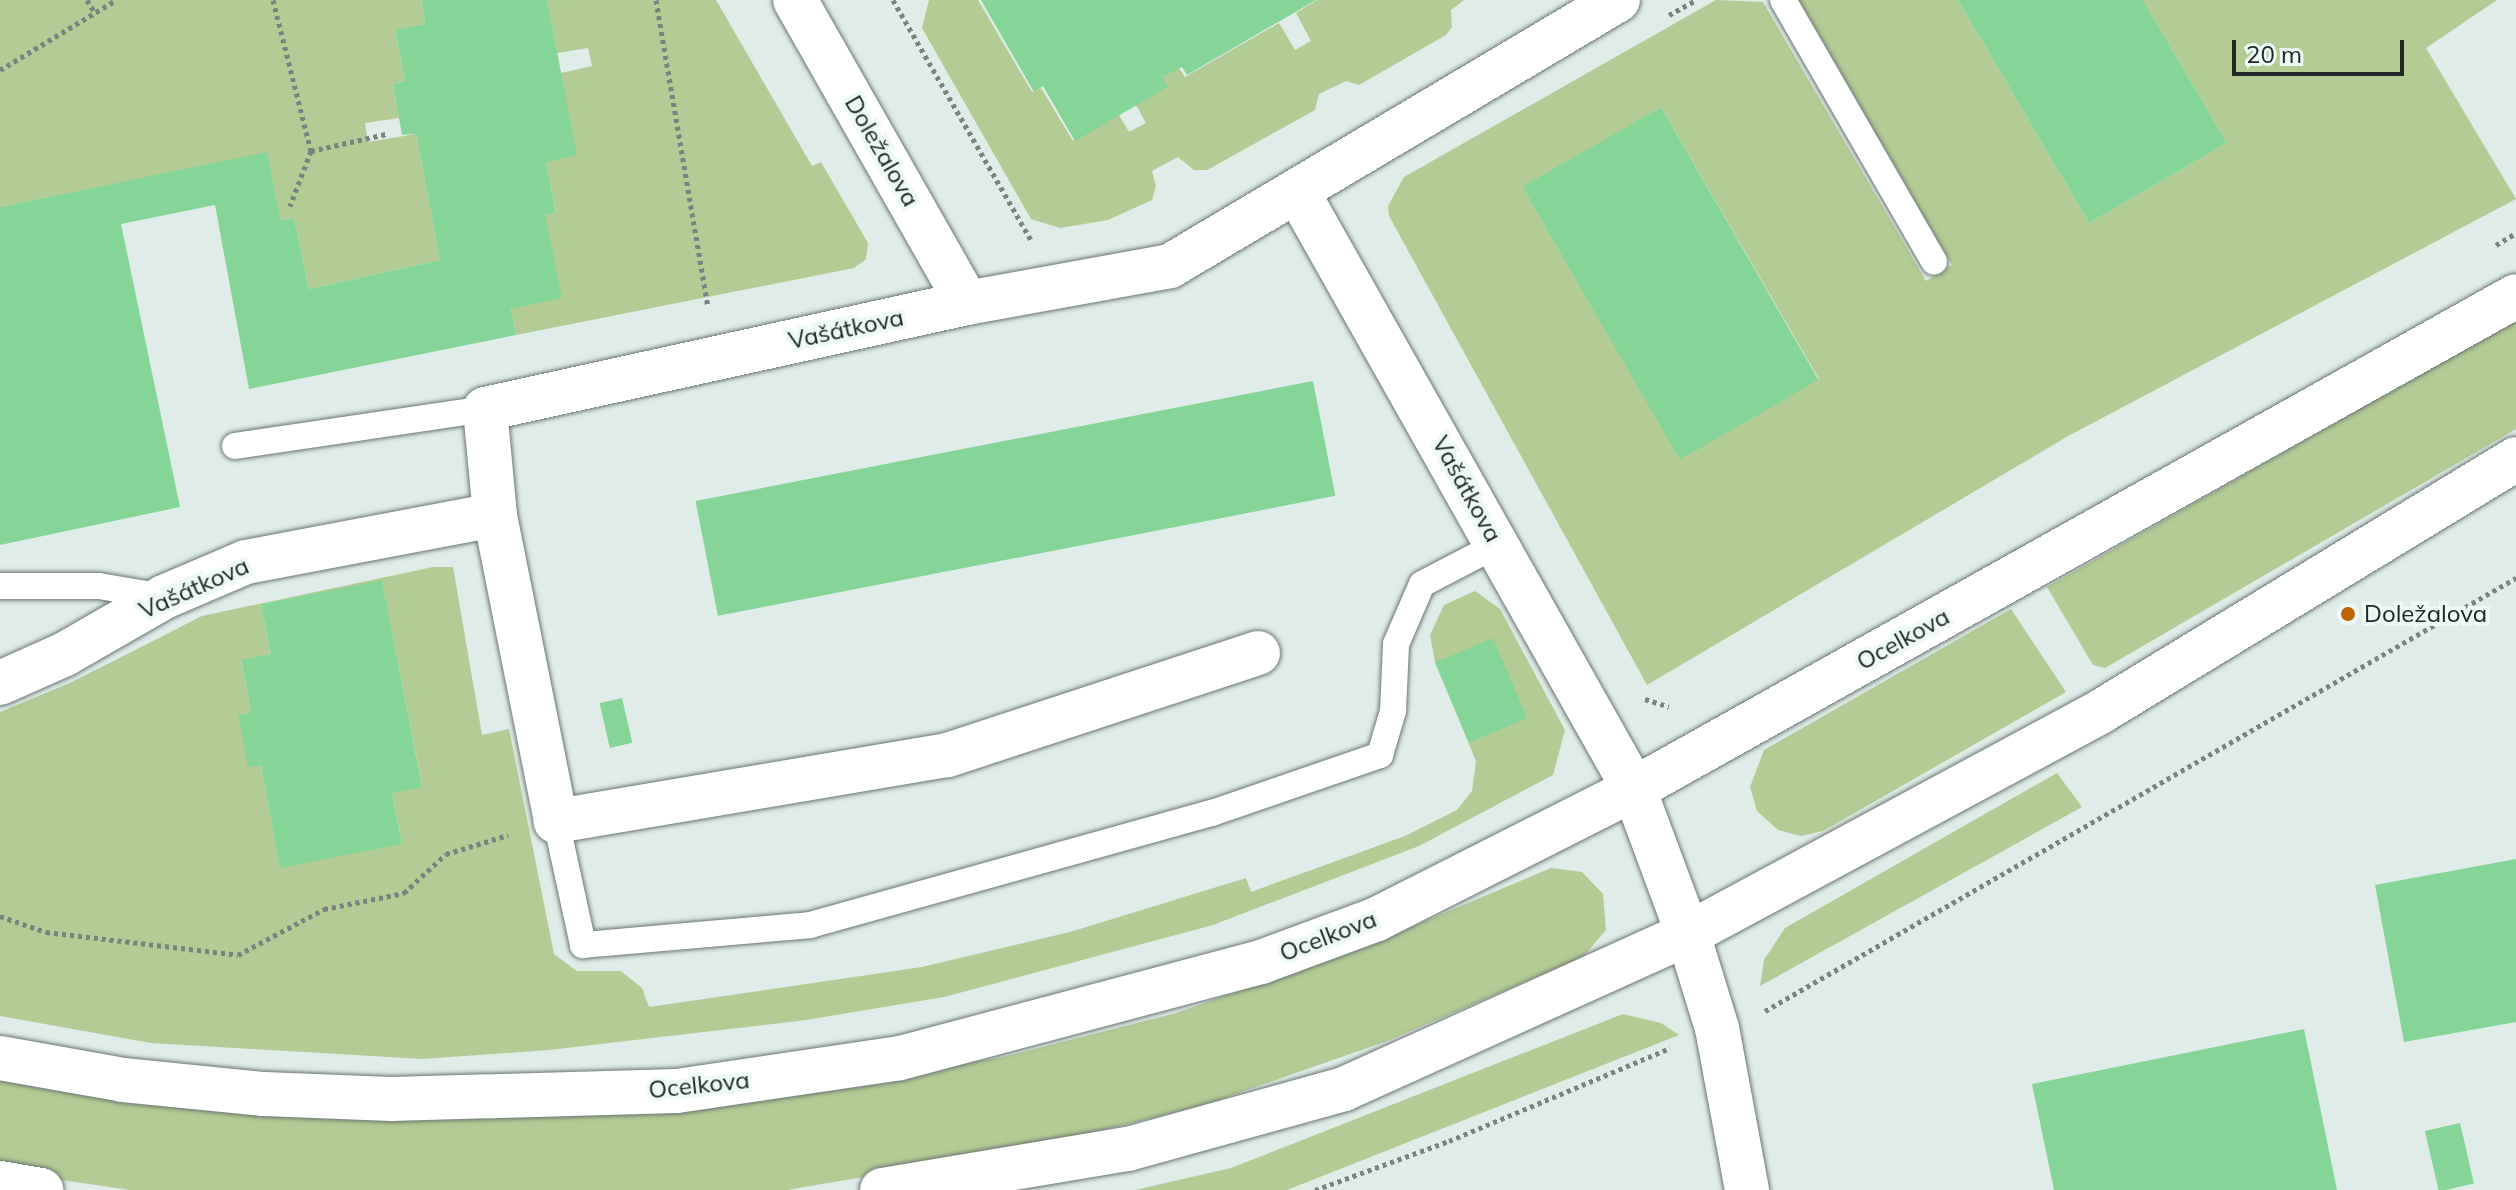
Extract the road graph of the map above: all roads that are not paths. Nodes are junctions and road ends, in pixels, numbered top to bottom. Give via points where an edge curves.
1 (795, 0) edge
2 (1618, 0) edge
3 (1783, 0) edge
4 (1297, 191) junction
5 (1934, 262) dead end
6 (2516, 296) edge
7 (967, 303) junction
8 (485, 409) junction
9 (235, 446) dead end
10 (2516, 459) edge
11 (495, 515) junction
12 (1499, 544) junction
13 (0, 586) edge
14 (164, 597) junction
15 (1258, 653) dead end
16 (0, 683) edge
17 (1634, 789) junction
18 (556, 821) junction
19 (1688, 934) junction
20 (0, 1058) edge
21 (0, 1183) edge
22 (41, 1190) edge
23 (882, 1190) edge
24 (1747, 1190) edge

1 - 7 street, Doležalova
2 - 4 street, Vašátkova
3 - 5 lane
4 - 7 street, Vašátkova via 1170,266
4 - 12 street, Vašátkova
6 - 17 street, Ocelkova
7 - 8 street, Vašátkova
8 - 9 lane
8 - 11 street
10 - 19 street via 2100,712
11 - 14 street, Vašátkova via 246,562
11 - 18 street
12 - 17 street, Vašátkova
12 - 18 lane via 1422,584 1396,644 1393,711 1380,755 1212,813 810,925 583,945
13 - 14 lane via 99,586
14 - 16 street, Vašátkova via 65,654
15 - 18 street via 947,755
17 - 19 street, Vašátkova
17 - 20 street, Ocelkova via 1377,919 1319,941 1138,997 900,1058 677,1091 391,1099 123,1080
19 - 23 street via 1344,1089 1128,1149
19 - 24 street, Vašátkova via 1717,1028
21 - 22 street

